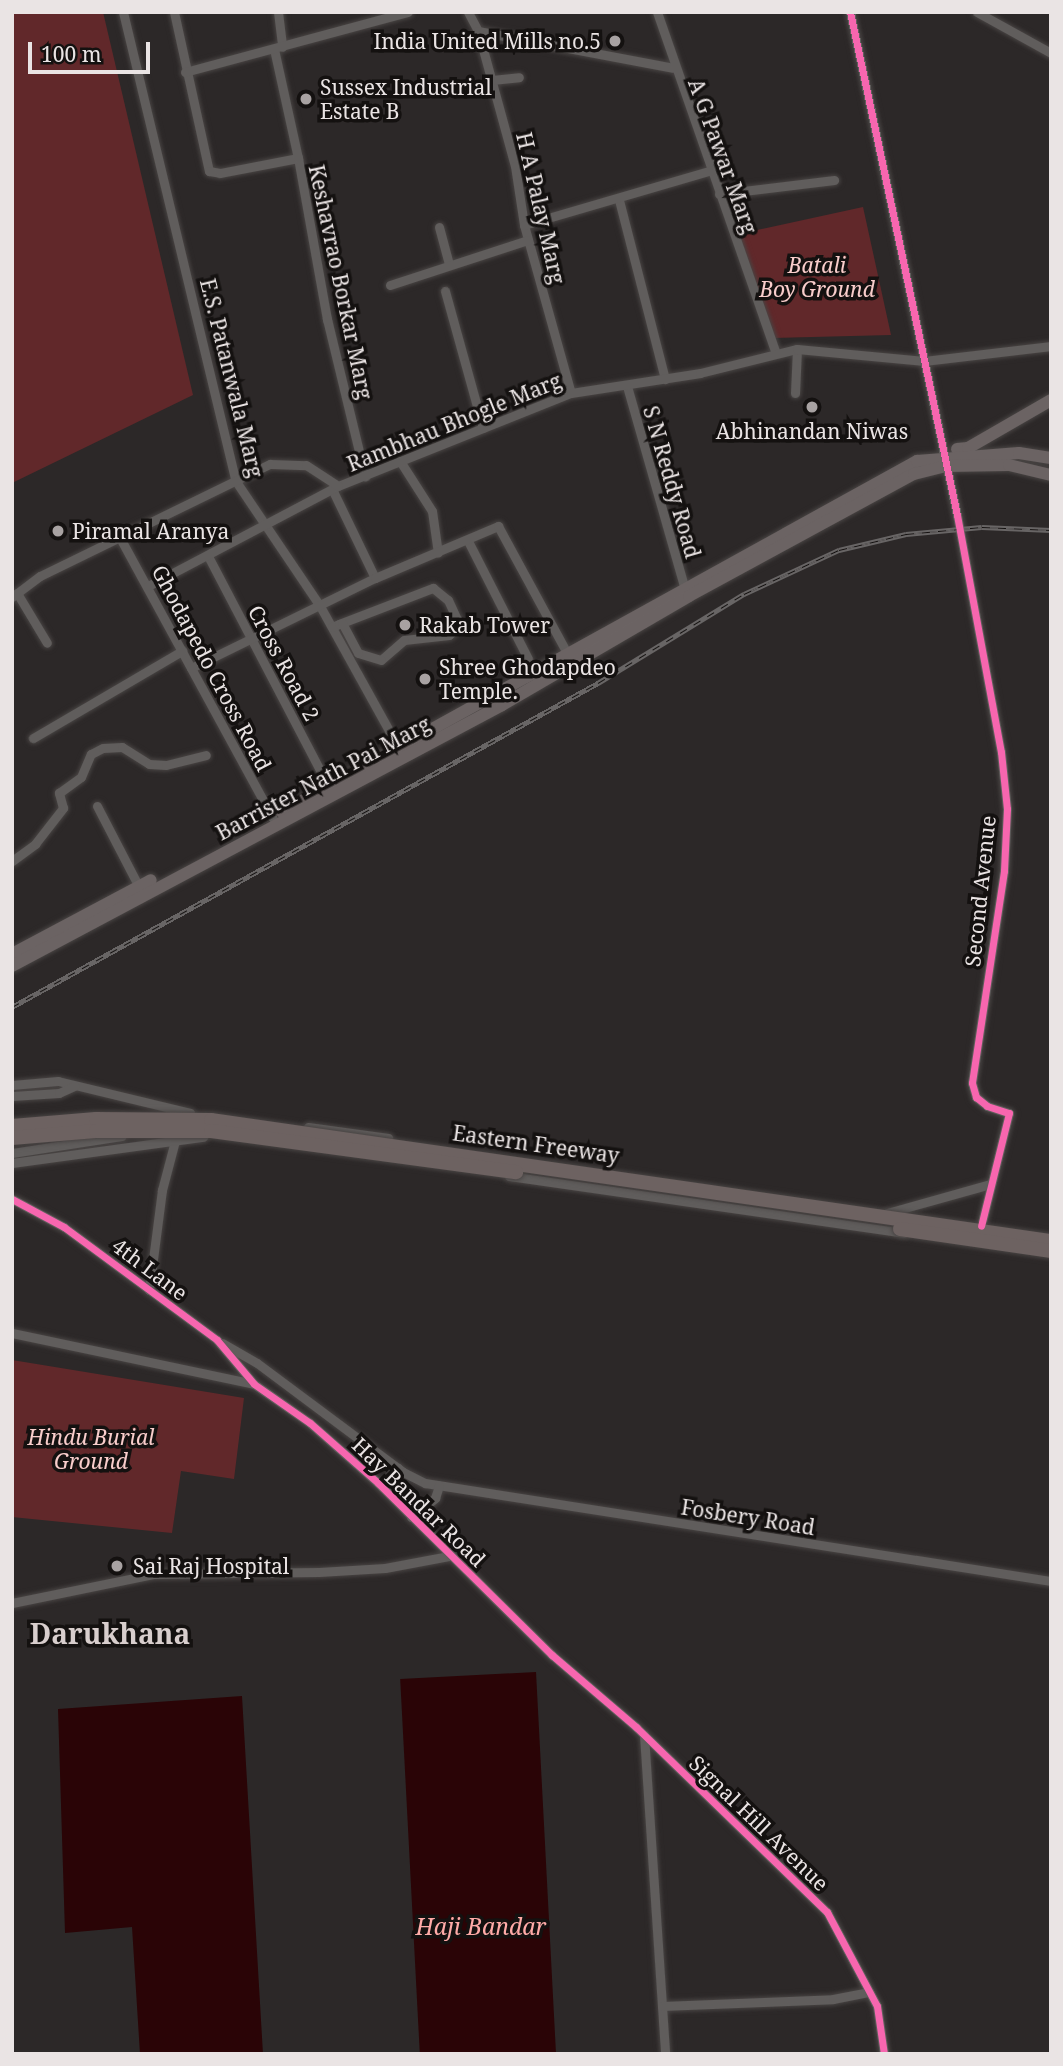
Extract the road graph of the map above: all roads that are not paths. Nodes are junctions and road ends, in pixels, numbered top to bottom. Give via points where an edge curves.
1 (123, 12) edge
2 (174, 12) edge
3 (278, 12) edge
4 (408, 12) edge
5 (468, 12) edge
6 (657, 12) edge
7 (850, 12) edge
8 (977, 12) edge
9 (478, 31) junction
10 (278, 48) junction
11 (1051, 53) edge
12 (673, 68) junction
13 (185, 72) junction
14 (519, 77) dead end
15 (492, 80) junction
16 (298, 158) junction
17 (712, 170) junction
18 (834, 180) dead end
19 (719, 194) junction
20 (620, 200) junction
21 (524, 225) junction
22 (439, 227) dead end
23 (528, 240) junction
24 (449, 265) junction
25 (390, 285) dead end
26 (445, 291) dead end
27 (1051, 346) edge
28 (797, 349) junction
29 (775, 351) junction
30 (924, 361) junction
31 (665, 379) junction
32 (627, 386) junction
33 (1051, 392) edge
34 (571, 393) junction
35 (795, 393) dead end
36 (1051, 400) edge
37 (482, 428) junction
38 (961, 447) junction
39 (1051, 458) edge
40 (400, 461) junction
41 (945, 461) junction
42 (1051, 475) edge
43 (365, 476) junction
44 (236, 480) junction
45 (335, 488) junction
46 (266, 526) junction
47 (119, 536) junction
48 (468, 541) junction
49 (438, 553) junction
50 (208, 556) junction
51 (375, 578) junction
52 (148, 586) junction
53 (685, 592) junction
54 (14, 595) edge
55 (320, 606) junction
56 (337, 625) junction
57 (251, 639) junction
58 (47, 643) dead end
59 (182, 651) junction
60 (528, 659) dead end
61 (571, 660) junction
62 (191, 668) junction
63 (33, 738) dead end
64 (402, 752) junction
65 (206, 755) dead end
66 (328, 786) junction
67 (97, 806) dead end
68 (295, 810) junction
69 (273, 818) junction
70 (12, 861) edge
71 (139, 887) junction
72 (14, 949) edge
73 (12, 966) edge
74 (12, 1085) edge
75 (74, 1086) junction
76 (12, 1096) edge
77 (183, 1113) junction
78 (12, 1126) edge
79 (12, 1138) edge
80 (176, 1139) junction
81 (12, 1153) edge
82 (12, 1163) edge
83 (990, 1184) junction
84 (12, 1199) edge
85 (887, 1213) junction
86 (981, 1226) junction
87 (883, 1230) junction
88 (1051, 1239) edge
89 (1051, 1253) edge
90 (149, 1290) junction
91 (12, 1333) edge
92 (217, 1340) junction
93 (254, 1384) junction
94 (398, 1468) junction
95 (439, 1486) junction
96 (382, 1487) junction
97 (411, 1517) junction
98 (449, 1556) junction
99 (1051, 1581) edge
100 (12, 1603) edge
101 (552, 1655) joint
102 (644, 1735) junction
103 (869, 1992) junction
104 (662, 2006) junction
105 (665, 2054) edge
106 (884, 2054) edge

1 - 44 street, E.S. Patanwala Marg
2 - 13 street
3 - 10 street
4 - 10 street
5 - 9 street, H A Palay Marg
6 - 12 street, A G Pawar Marg
7 - 30 street
8 - 11 street
9 - 12 street
9 - 15 street, H A Palay Marg
10 - 13 street
10 - 16 street
12 - 17 street, A G Pawar Marg
13 - 16 street, Keshavrao Borkar Marg via 209,170 220,173
14 - 15 street
15 - 21 street, H A Palay Marg via 515,166
16 - 43 street, Keshavrao Borkar Marg via 327,319
17 - 19 street, A G Pawar Marg
17 - 20 street
18 - 19 street
19 - 29 street, A G Pawar Marg
20 - 21 street
20 - 31 street
21 - 23 street, H A Palay Marg
22 - 24 street
23 - 24 street
23 - 34 street, H A Palay Marg
24 - 25 street
26 - 37 street
27 - 30 street, Rambhau Bhogle Marg
28 - 29 street, Rambhau Bhogle Marg
28 - 30 street, Rambhau Bhogle Marg
28 - 35 street
29 - 31 street, Rambhau Bhogle Marg
30 - 41 street
31 - 32 street, Rambhau Bhogle Marg
32 - 34 street, Rambhau Bhogle Marg
32 - 53 street, S N Reddy Road
33 - 38 main road via 963,441
34 - 37 street, Rambhau Bhogle Marg
36 - 38 main road via 968,448
37 - 40 street, Rambhau Bhogle Marg
38 - 41 main road
39 - 41 main road via 1019,453
40 - 43 street, Rambhau Bhogle Marg
40 - 49 street via 432,511
41 - 42 main road
41 - 53 main road, Barrister Nath Pai Marg via 909,465
41 - 83 street, Second Avenue via 990,682 1007,809 1004,871 972,1083 976,1097 986,1107 1009,1113
43 - 45 street, Rambhau Bhogle Marg
44 - 45 street, Rambhau Bhogle Marg via 270,464 306,465
44 - 46 street, E.S. Patanwala Marg
44 - 47 street, Rambhau Bhogle Marg
45 - 46 street
45 - 51 street
46 - 50 street
46 - 55 street, E.S. Patanwala Marg
47 - 52 street, Ghodapedo Cross Road
47 - 54 street, Rambhau Bhogle Marg via 40,576
48 - 49 street
48 - 60 street
48 - 61 street via 498,526
49 - 51 street
50 - 52 street
50 - 57 street, Cross Road 2
51 - 55 street
52 - 59 street, Ghodapedo Cross Road
53 - 61 main road, Barrister Nath Pai Marg
54 - 58 street
55 - 56 street, E.S. Patanwala Marg
55 - 57 street
56 - 56 street via 433,588 448,600 457,619 457,627 449,635 404,640 381,660 358,653
56 - 64 street, E.S. Patanwala Marg
57 - 62 street
57 - 66 street, Cross Road 2
59 - 62 street, Ghodapedo Cross Road
59 - 63 street
61 - 64 main road, Barrister Nath Pai Marg
62 - 69 street, Ghodapedo Cross Road
64 - 66 main road, Barrister Nath Pai Marg
64 - 68 main road, Barrister Nath Pai Marg
65 - 70 street via 166,765 149,764 122,747 91,754 81,777 59,793 63,808 35,844
66 - 68 main road, Barrister Nath Pai Marg
67 - 71 street
68 - 69 main road, Barrister Nath Pai Marg
68 - 73 main road, Barrister Nath Pai Marg
69 - 71 main road, Barrister Nath Pai Marg
71 - 72 main road, Barrister Nath Pai Marg
74 - 75 street via 58,1081
75 - 76 street via 59,1093
75 - 77 street
77 - 80 street
77 - 81 street via 133,1135
77 - 85 street via 332,1130
78 - 88 highway, Eastern Freeway, bridge via 96,1119 211,1120
79 - 89 highway, Eastern Freeway, bridge via 96,1130 211,1131
80 - 82 street
80 - 87 street via 209,1137
80 - 90 street via 162,1190
83 - 85 street
83 - 86 street, Second Avenue
84 - 90 street, 4th Lane via 64,1227
85 - 86 street
85 - 87 street
86 - 88 street
87 - 89 street
90 - 92 street, 4th Lane
91 - 93 street
92 - 93 street, 4th Lane
92 - 94 street, 4th Lane via 257,1363
93 - 96 street, Hay Bandar Road via 310,1423
94 - 95 street, 4th Lane
94 - 96 street
95 - 97 street via 435,1498
95 - 99 street, Fosbery Road
96 - 97 street, Hay Bandar Road
97 - 98 street, Hay Bandar Road
98 - 100 street via 384,1568 319,1572 153,1574
98 - 101 street, Hay Bandar Road
101 - 102 street, Signal Hill Avenue
102 - 103 street, Signal Hill Avenue via 827,1912
102 - 104 street
103 - 104 street via 833,1999
103 - 106 street, Signal Hill Avenue via 877,2006
104 - 105 street

